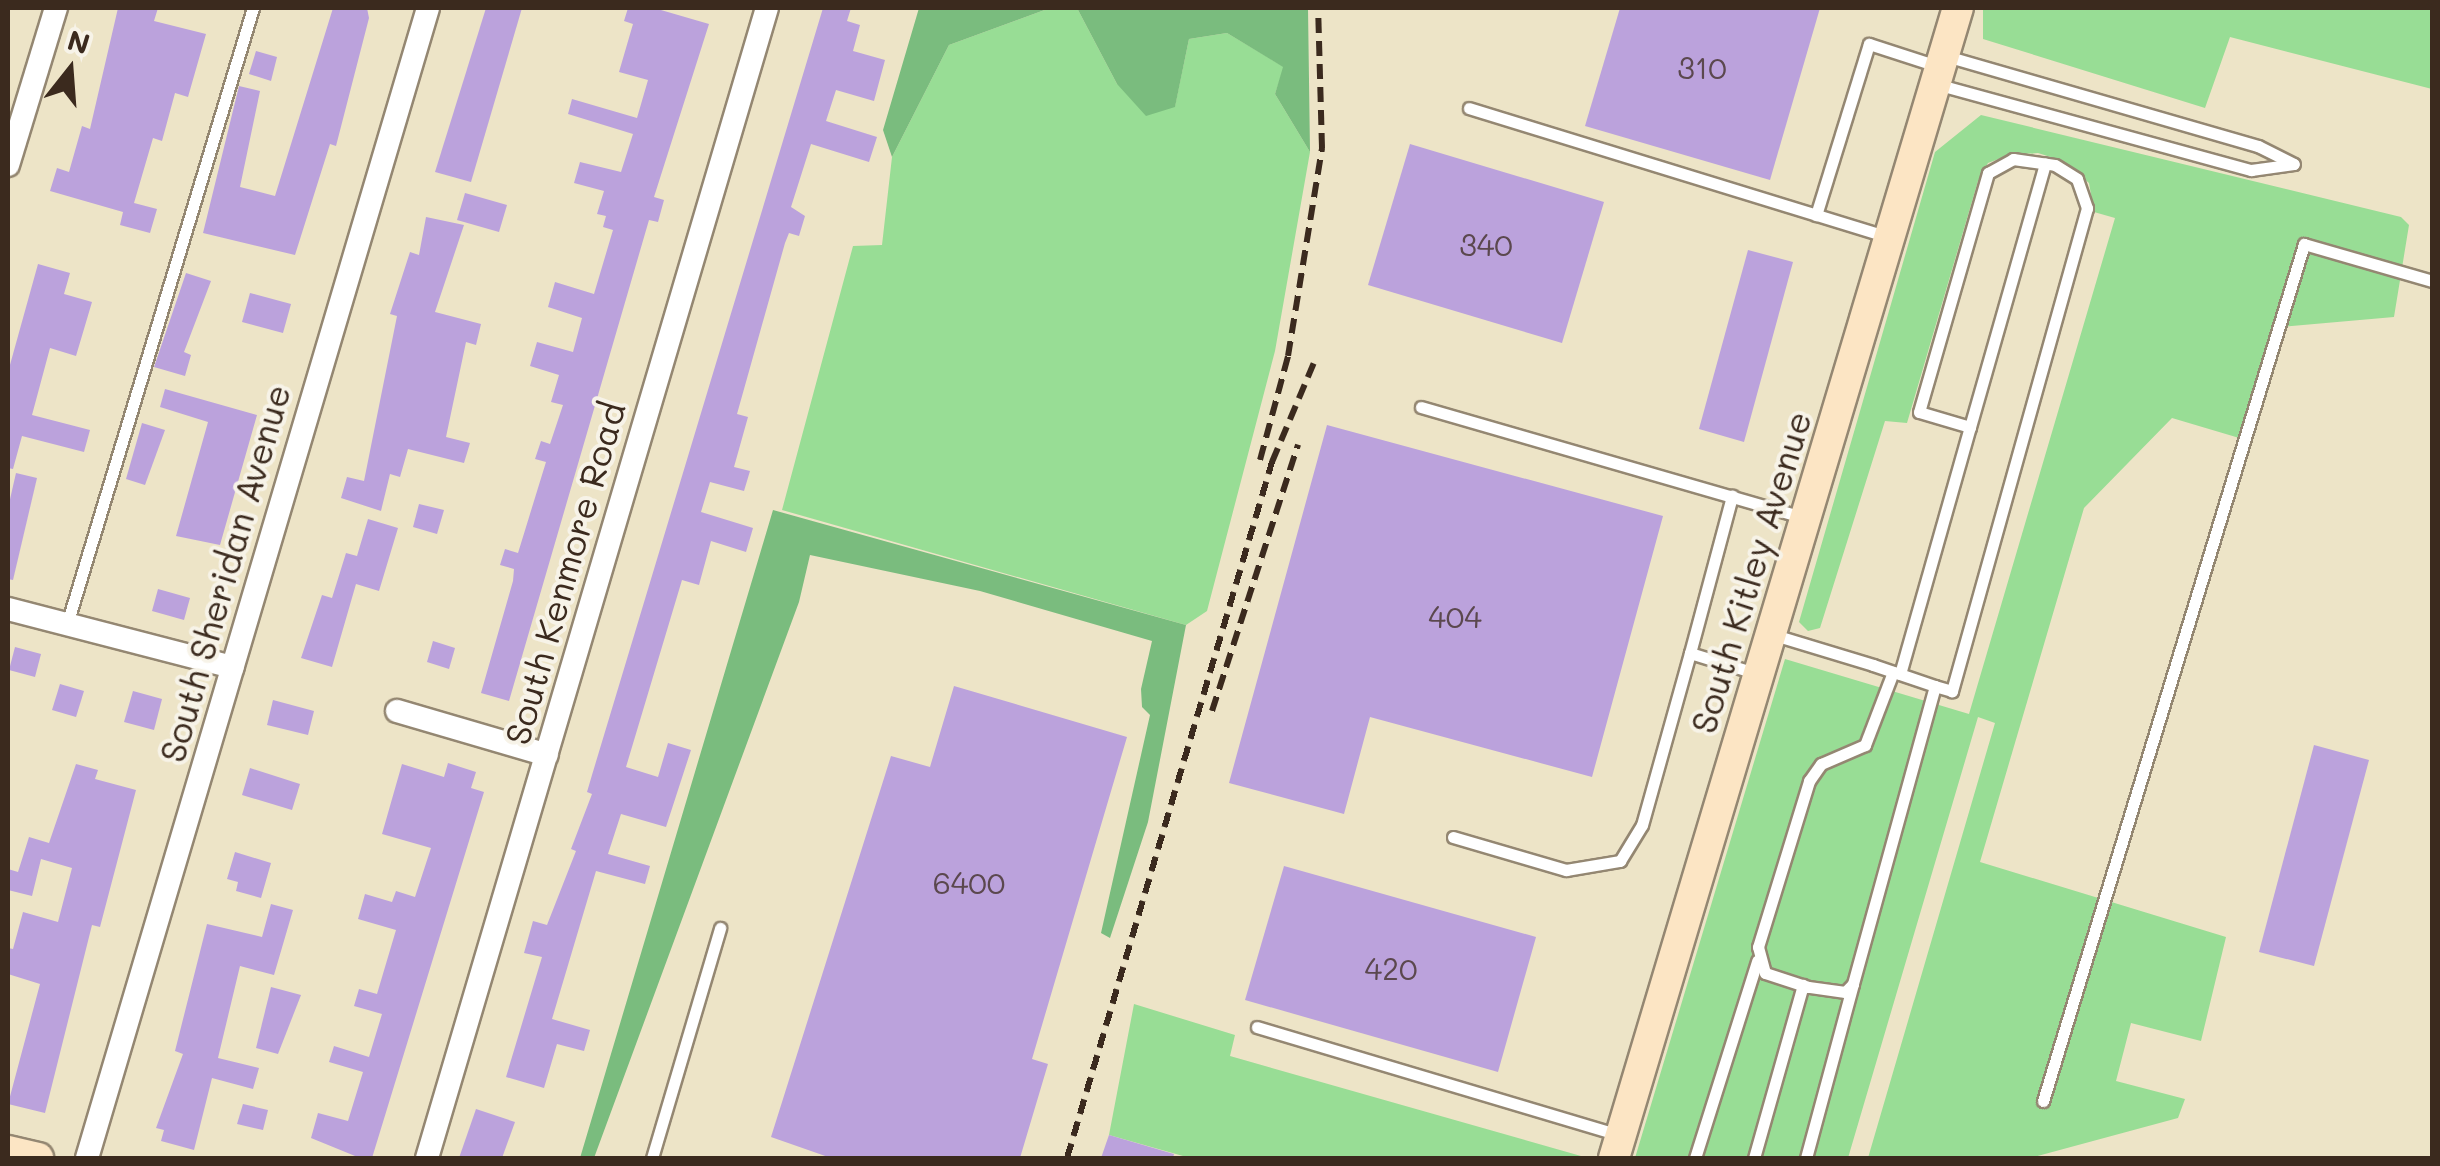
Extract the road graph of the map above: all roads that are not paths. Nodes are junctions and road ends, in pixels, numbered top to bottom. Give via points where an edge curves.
1 (56, 8) edge
2 (252, 8) edge
3 (428, 8) edge
4 (767, 8) edge
5 (1958, 8) edge
6 (1940, 69) junction
7 (1469, 108) dead end
8 (12, 135) edge
9 (2045, 162) junction
10 (8, 165) edge
11 (1816, 215) junction
12 (1890, 238) junction
13 (2432, 281) edge
14 (1421, 407) dead end
15 (1970, 427) junction
16 (1732, 496) junction
17 (1806, 518) junction
18 (8, 608) edge
19 (67, 624) junction
20 (1771, 634) junction
21 (1690, 654) junction
22 (233, 667) junction
23 (1897, 673) junction
24 (1759, 674) junction
25 (1936, 686) junction
26 (397, 711) dead end
27 (547, 755) junction
28 (1453, 837) dead end
29 (720, 928) dead end
30 (1757, 961) junction
31 (1852, 984) junction
32 (1802, 985) junction
33 (1257, 1027) dead end
34 (2043, 1102) dead end
35 (1618, 1147) edge
36 (87, 1158) edge
37 (427, 1158) edge
38 (652, 1158) edge
39 (1695, 1158) edge
40 (1754, 1158) edge
41 (1806, 1158) edge

1 - 8 street
2 - 19 lane
3 - 22 street, South Sheridan Avenue
4 - 27 street, South Kenmore Road
5 - 6 street, South Kitley Avenue
6 - 6 lane via 2251,170 2294,164 2258,146
6 - 11 lane via 1870,44
6 - 12 street, South Kitley Avenue
7 - 11 lane
8 - 10 street
9 - 15 lane
9 - 15 lane via 2013,159 1988,173 1924,393 1919,412
9 - 25 lane via 2077,179 2087,208 1952,691
11 - 12 lane
12 - 17 street, South Kitley Avenue
13 - 34 lane via 2304,244
14 - 16 lane
15 - 23 lane
16 - 17 lane
16 - 21 lane
17 - 20 street, South Kitley Avenue
18 - 19 street
19 - 22 street
20 - 23 lane
20 - 24 street, South Kitley Avenue
21 - 24 lane
21 - 28 lane via 1642,825 1620,861 1566,870
22 - 36 street, South Sheridan Avenue
23 - 25 lane
23 - 30 lane via 1864,745 1821,764 1809,781
24 - 35 street, South Kitley Avenue
25 - 31 lane
26 - 27 street
27 - 37 street, South Kenmore Road
29 - 38 lane
30 - 32 lane via 1765,973
30 - 39 lane
31 - 32 lane via 1845,992
31 - 41 lane
32 - 40 lane
33 - 35 lane

